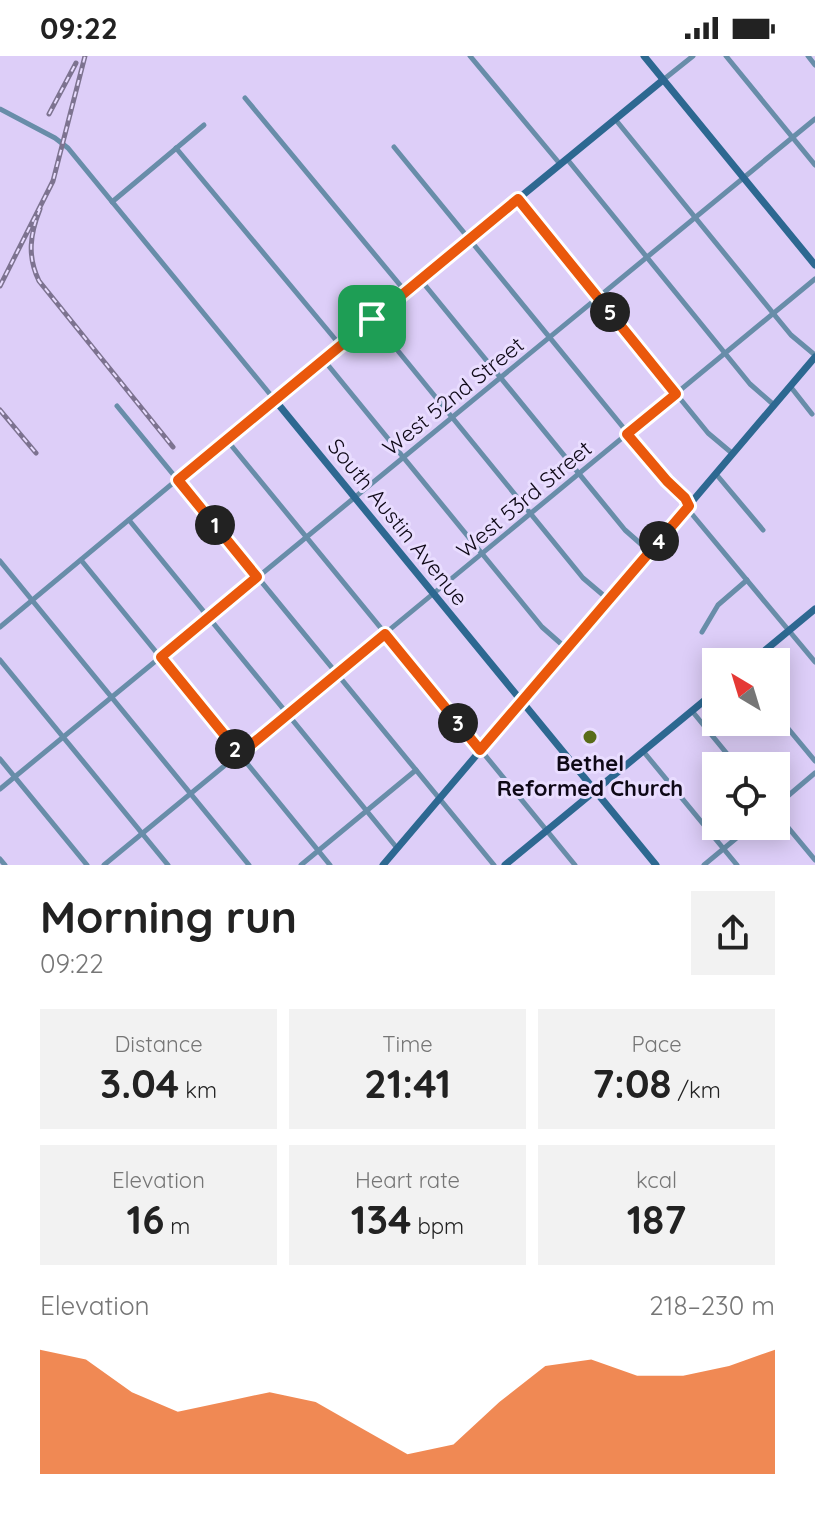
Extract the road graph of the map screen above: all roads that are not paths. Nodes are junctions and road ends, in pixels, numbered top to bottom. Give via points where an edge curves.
1 (470, 56) edge
2 (644, 56) edge
3 (693, 56) edge
4 (726, 56) edge
5 (808, 56) edge
6 (815, 65) edge
7 (663, 80) junction
8 (245, 98) dead end
9 (0, 109) edge
10 (615, 119) junction
11 (815, 119) edge
12 (204, 125) dead end
13 (792, 137) junction
14 (394, 147) dead end
15 (176, 148) junction
16 (563, 161) junction
17 (815, 165) edge
18 (743, 177) junction
19 (518, 199) junction
20 (112, 202) junction
21 (695, 217) junction
22 (469, 239) junction
23 (647, 257) junction
24 (815, 265) edge
25 (420, 279) junction
26 (815, 279) edge
27 (405, 291) junction
28 (598, 297) junction
29 (773, 314) junction
30 (372, 319) junction
31 (549, 337) junction
32 (340, 345) junction
33 (725, 354) junction
34 (815, 356) edge
35 (323, 359) junction
36 (500, 377) junction
37 (790, 386) junction
38 (676, 394) junction
39 (274, 399) junction
40 (774, 405) junction
41 (117, 406) dead end
42 (812, 414) dead end
43 (452, 417) junction
44 (627, 434) junction
45 (226, 439) junction
46 (733, 454) junction
47 (403, 457) junction
48 (579, 474) junction
49 (716, 474) junction
50 (178, 480) junction
51 (355, 497) junction
52 (689, 506) junction
53 (531, 514) junction
54 (129, 520) junction
55 (763, 530) dead end
56 (306, 537) junction
57 (650, 552) junction
58 (482, 554) junction
59 (81, 560) junction
60 (0, 561) edge
61 (257, 577) junction
62 (747, 580) junction
63 (434, 594) junction
64 (32, 600) junction
65 (609, 600) junction
66 (815, 609) edge
67 (209, 617) junction
68 (0, 627) edge
69 (789, 631) junction
70 (702, 632) dead end
71 (385, 634) junction
72 (768, 648) edge
73 (567, 649) junction
74 (161, 657) junction
75 (0, 660) edge
76 (815, 662) edge
77 (337, 674) junction
78 (112, 697) junction
79 (522, 701) junction
80 (702, 703) edge
81 (692, 711) junction
82 (288, 714) junction
83 (790, 731) edge
84 (63, 737) junction
85 (480, 750) junction
86 (643, 751) junction
87 (726, 752) edge
88 (240, 754) junction
89 (0, 759) edge
90 (815, 761) edge
91 (416, 770) junction
92 (815, 773) edge
93 (15, 777) junction
94 (0, 789) edge
95 (595, 792) junction
96 (191, 794) junction
97 (790, 794) edge
98 (439, 799) junction
99 (367, 811) junction
100 (790, 830) edge
101 (547, 831) junction
102 (142, 834) junction
103 (734, 840) edge
104 (398, 848) junction
105 (723, 849) junction
106 (319, 851) junction
107 (0, 859) edge
108 (815, 860) edge
109 (5, 865) edge
110 (87, 865) edge
111 (104, 865) edge
112 (168, 865) edge
113 (249, 865) edge
114 (301, 865) edge
115 (330, 865) edge
116 (383, 865) edge
117 (494, 865) edge
118 (505, 865) edge
119 (575, 865) edge
120 (656, 865) edge
121 (704, 865) edge
122 (737, 865) edge

1 - 16 street
2 - 7 main road
3 - 7 street
4 - 13 street
5 - 6 street
7 - 10 main road
7 - 18 main road
8 - 27 street
9 - 20 street, South Austin Avenue via 63,144
10 - 16 main road
10 - 21 street
11 - 13 street, West 52nd Street
12 - 15 street
13 - 17 street
13 - 18 street, West 52nd Street
14 - 22 street
15 - 20 street
15 - 32 street
16 - 19 main road
16 - 23 street
18 - 21 street, West 52nd Street
18 - 24 main road
19 - 22 main road
19 - 28 street
20 - 39 street, South Austin Avenue
21 - 23 street, West 52nd Street
21 - 29 street
22 - 25 main road
22 - 31 street
23 - 28 street, West 52nd Street
23 - 33 street
25 - 27 main road
25 - 36 street
26 - 29 street, West 53rd Street
27 - 30 main road
28 - 31 street, West 52nd Street
28 - 38 street
29 - 33 street, West 53rd Street
29 - 34 street
30 - 32 main road
30 - 43 street
31 - 36 street, West 52nd Street
31 - 44 street
32 - 35 main road
33 - 38 street, West 53rd Street
33 - 40 street
34 - 37 main road
35 - 39 main road
35 - 47 street
36 - 43 street, West 52nd Street
36 - 48 street
37 - 40 main road
37 - 42 street
38 - 44 street, West 53rd Street
38 - 46 street
39 - 45 street
39 - 51 main road, South Austin Avenue
40 - 46 main road
41 - 50 street
43 - 47 street, West 52nd Street
43 - 53 street
44 - 48 street, West 53rd Street
44 - 52 street
45 - 50 street
45 - 56 street
46 - 49 main road
47 - 51 street, West 52nd Street
47 - 58 street
48 - 53 street, West 53rd Street
48 - 57 street
49 - 52 main road
49 - 55 street
50 - 54 street
50 - 61 street
51 - 56 street, West 52nd Street
51 - 63 main road, South Austin Avenue
52 - 57 main road
52 - 62 street
53 - 58 street, West 53rd Street
53 - 65 street via 583,578
54 - 59 street
54 - 67 street
56 - 61 street, West 52nd Street
56 - 71 street
57 - 65 main road
58 - 63 street, West 53rd Street
58 - 73 street
59 - 64 street
59 - 74 street
60 - 64 street
61 - 67 street, West 52nd Street
61 - 77 street
62 - 69 street
62 - 70 street via 718,605
63 - 71 street, West 53rd Street
63 - 79 main road, South Austin Avenue
64 - 68 street
64 - 78 street
65 - 73 main road
66 - 69 main road
67 - 74 street, West 52nd Street
67 - 82 street
69 - 72 main road
69 - 76 street
71 - 77 street, West 53rd Street
71 - 85 street
73 - 79 main road
74 - 78 street, West 52nd Street
74 - 88 street
75 - 84 street
77 - 82 street, West 53rd Street
77 - 91 street
78 - 84 street, West 52nd Street
78 - 96 street
79 - 85 main road
79 - 95 main road, South Austin Avenue
80 - 81 main road
81 - 86 main road
81 - 87 street
82 - 88 street, West 53rd Street
82 - 99 street
83 - 90 street
84 - 93 street, West 52nd Street
84 - 102 street
85 - 98 main road
85 - 101 street
86 - 95 main road
86 - 105 street
88 - 96 street, West 53rd Street
88 - 106 street
89 - 93 street
91 - 98 street
91 - 99 street
92 - 97 street
93 - 94 street, West 52nd Street
93 - 110 street
95 - 101 main road
95 - 120 main road, South Austin Avenue
96 - 102 street, West 53rd Street
96 - 113 street
98 - 104 main road
98 - 117 street
99 - 104 street
99 - 106 street
100 - 108 street
101 - 118 main road
101 - 119 street
102 - 111 street, West 53rd Street
102 - 112 street
103 - 105 street
104 - 116 main road
105 - 121 street
105 - 122 street
106 - 114 street
106 - 115 street
107 - 109 street

